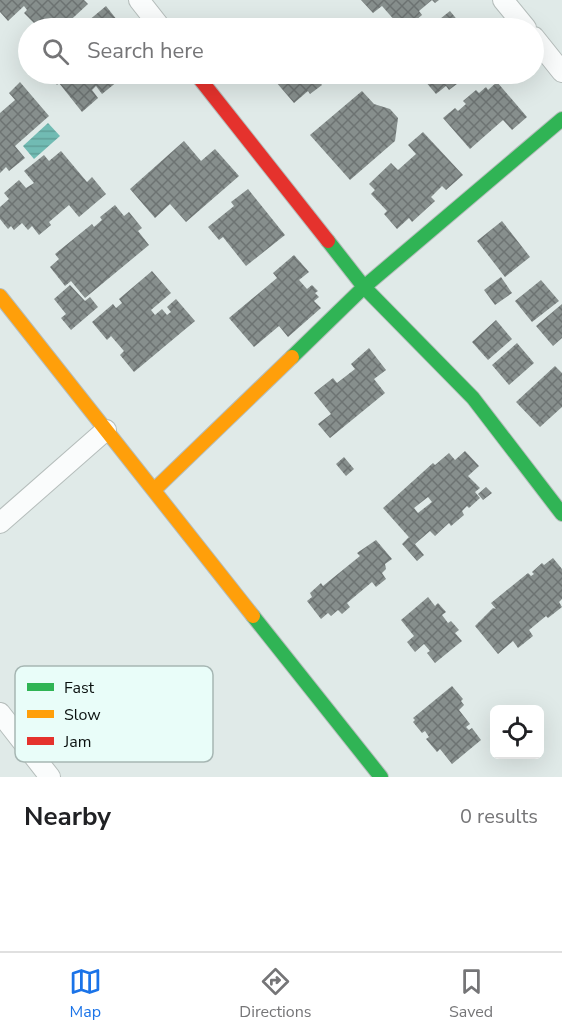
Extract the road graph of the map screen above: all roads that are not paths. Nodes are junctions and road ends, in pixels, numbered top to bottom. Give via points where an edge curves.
1 (139, 0) edge
2 (503, 0) edge
3 (153, 18) edge
4 (518, 18) edge
5 (544, 50) edge
6 (562, 72) edge
7 (204, 84) edge
8 (562, 119) edge
9 (364, 288) junction
10 (0, 296) edge
11 (106, 430) junction
12 (154, 490) junction
13 (562, 514) edge
14 (0, 523) edge
15 (0, 712) edge
16 (15, 732) edge
17 (38, 762) edge
18 (50, 777) edge
19 (381, 777) edge

1 - 3 street
2 - 4 street
5 - 6 street
7 - 9 street
8 - 9 street
9 - 12 street
9 - 13 street via 473,398
10 - 11 street
11 - 12 street
11 - 14 street
12 - 19 street
15 - 16 street
17 - 18 street

